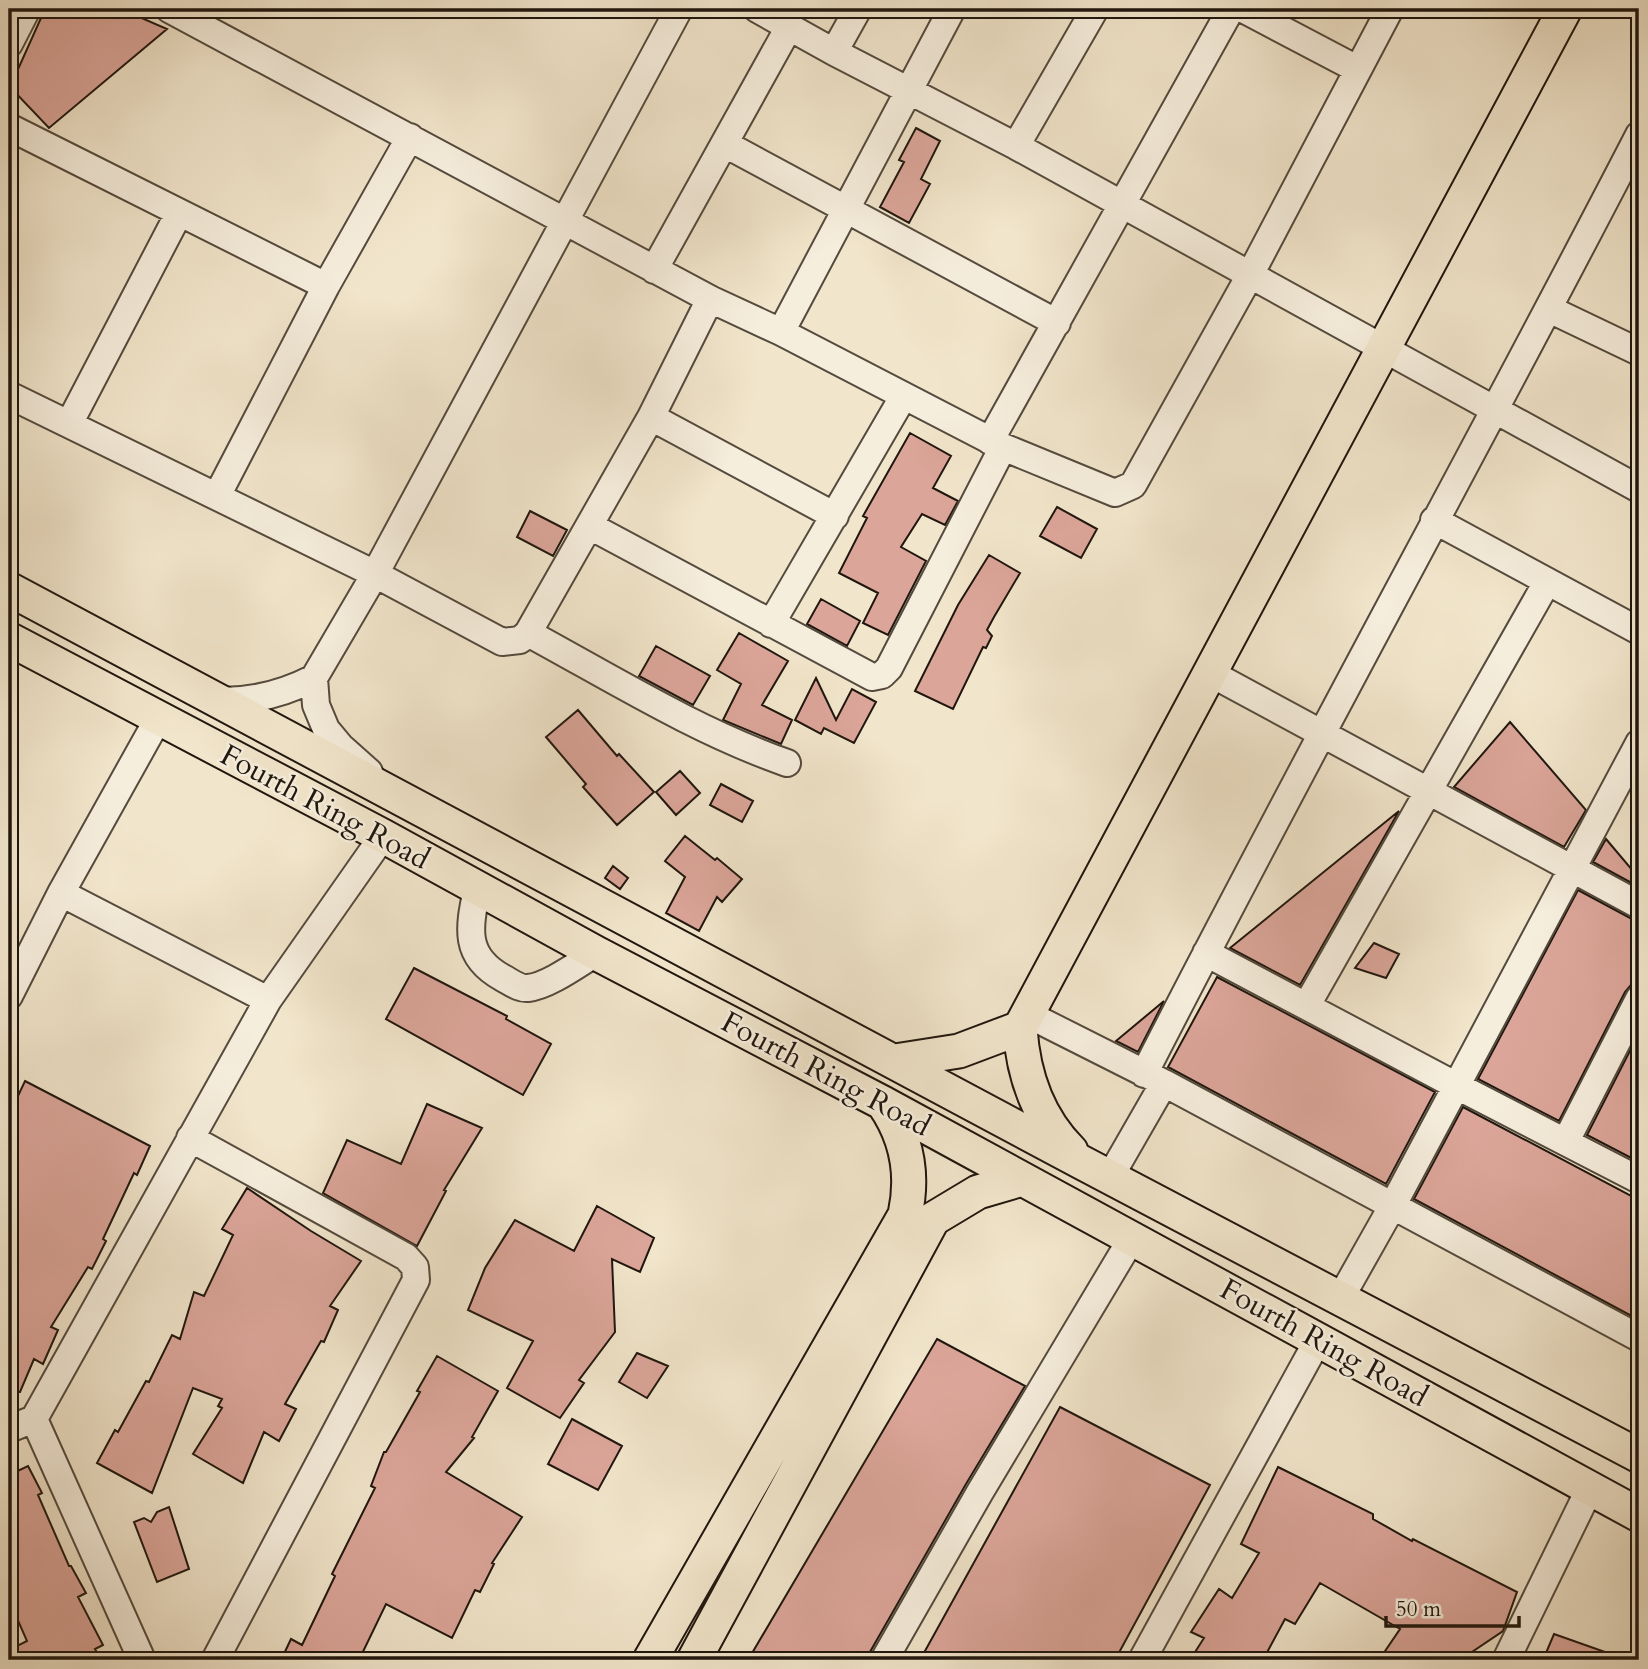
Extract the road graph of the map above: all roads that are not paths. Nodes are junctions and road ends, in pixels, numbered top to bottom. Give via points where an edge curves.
1 (27, 9) edge
2 (169, 9) edge
3 (679, 9) edge
4 (757, 9) edge
5 (858, 9) edge
6 (952, 9) edge
7 (1095, 9) edge
8 (1231, 9) edge
9 (1243, 9) edge
10 (1390, 9) edge
11 (1565, 9) edge
12 (789, 27) junction
13 (9, 44) edge
14 (834, 52) junction
15 (1357, 69) junction
16 (908, 90) junction
17 (9, 127) edge
18 (1639, 135) edge
19 (410, 137) junction
20 (725, 144) junction
21 (1016, 146) junction
22 (1122, 206) junction
23 (845, 208) junction
24 (178, 213) junction
25 (564, 222) junction
26 (654, 270) junction
27 (1250, 275) junction
28 (327, 286) junction
29 (710, 299) junction
30 (1549, 309) junction
31 (1057, 323) junction
32 (781, 332) junction
33 (1382, 347) junction
34 (1639, 352) edge
35 (9, 395) edge
36 (904, 397) junction
37 (1494, 408) junction
38 (650, 416) junction
39 (69, 424) junction
40 (996, 444) junction
41 (1639, 489) edge
42 (218, 496) junction
43 (835, 516) junction
44 (1434, 520) junction
45 (590, 526) junction
46 (375, 574) junction
47 (1547, 582) junction
48 (9, 589) edge
49 (771, 624) junction
50 (1639, 631) edge
51 (528, 633) junction
52 (9, 639) edge
53 (106, 640) junction
54 (1210, 673) junction
55 (314, 678) junction
56 (84, 679) junction
57 (208, 694) junction
58 (167, 724) junction
59 (1322, 734) junction
60 (1639, 743) edge
61 (787, 763) dead end
62 (1429, 791) junction
63 (391, 792) junction
64 (383, 836) junction
65 (1572, 870) junction
66 (477, 889) junction
67 (61, 893) junction
68 (1639, 905) edge
69 (596, 953) junction
70 (1206, 953) junction
71 (9, 996) edge
72 (1639, 999) edge
73 (268, 1000) junction
74 (1307, 1004) junction
75 (1023, 1021) junction
76 (1630, 1041) edge
77 (895, 1061) junction
78 (1154, 1079) junction
79 (1455, 1085) junction
80 (883, 1103) junction
81 (190, 1138) junction
82 (1566, 1141) junction
83 (1081, 1162) junction
84 (1110, 1177) junction
85 (1022, 1179) junction
86 (1639, 1180) edge
87 (1393, 1205) junction
88 (1132, 1238) junction
89 (1340, 1298) junction
90 (1639, 1338) edge
91 (1318, 1340) junction
92 (34, 1419) junction
93 (9, 1429) edge
94 (1639, 1456) edge
95 (1590, 1488) junction
96 (1639, 1514) edge
97 (142, 1660) edge
98 (215, 1660) edge
99 (650, 1660) edge
100 (694, 1660) edge
101 (884, 1660) edge
102 (1142, 1660) edge
103 (1506, 1660) edge

1 - 13 street
2 - 19 street
3 - 25 street
4 - 12 street
5 - 14 street
6 - 16 street
7 - 21 street
8 - 22 street
9 - 15 street
10 - 15 street
11 - 33 main road
12 - 14 street
12 - 20 street
14 - 16 street
15 - 27 street
16 - 21 street
16 - 23 street
17 - 24 street
18 - 30 street
19 - 25 street
19 - 28 street
20 - 23 street
20 - 26 street
21 - 22 street
22 - 27 street
22 - 31 street
23 - 31 street
23 - 32 street
24 - 28 street
24 - 39 street
25 - 26 street
25 - 46 street
26 - 29 street
27 - 33 street
27 - 40 street via 1133,485 1115,493
28 - 42 street
29 - 32 street
29 - 38 street
30 - 34 street
30 - 37 street
31 - 40 street
32 - 36 street
33 - 37 street
33 - 54 main road
35 - 39 street
36 - 40 street
36 - 43 street
37 - 41 street
37 - 44 street
38 - 43 street
38 - 45 street
39 - 42 street
40 - 49 street via 889,668 881,675 872,677
42 - 46 street
43 - 49 street
44 - 47 street
44 - 59 street
45 - 49 street
45 - 51 street
46 - 51 street via 502,642
46 - 55 street
47 - 50 street
47 - 62 street
48 - 53 main road, Fourth Ring Road
51 - 61 street via 705,730
52 - 56 main road, Fourth Ring Road
53 - 56 main road via 104,663
53 - 57 main road, Fourth Ring Road
54 - 59 street
54 - 75 main road
55 - 57 street via 279,694 241,701
55 - 63 street via 316,705 326,729
56 - 58 main road, Fourth Ring Road
57 - 58 main road via 182,698
57 - 63 main road, Fourth Ring Road
58 - 64 main road, Fourth Ring Road
58 - 67 street
59 - 62 street
59 - 70 street
60 - 65 street
62 - 65 street
62 - 74 street
63 - 77 main road, Fourth Ring Road
64 - 66 main road, Fourth Ring Road
64 - 73 street
65 - 68 street
65 - 79 street
66 - 69 main road, Fourth Ring Road
66 - 69 street via 470,939 490,971 531,988
67 - 71 street
67 - 73 street
69 - 80 main road, Fourth Ring Road
70 - 74 street
70 - 78 street
72 - 76 street
73 - 81 street
74 - 79 street
75 - 77 main road via 959,1051
75 - 78 street
75 - 83 main road via 1027,1077 1036,1101 1063,1144
76 - 82 street
77 - 83 main road, Fourth Ring Road
78 - 84 street
78 - 87 street
79 - 82 street
79 - 87 street
80 - 85 main road, Fourth Ring Road
80 - 99 main road via 899,1128 908,1156 905,1215
81 - 92 street
81 - 98 street via 406,1257 415,1267 416,1280
82 - 86 street
83 - 84 main road, Fourth Ring Road
84 - 89 main road, Fourth Ring Road
85 - 88 main road, Fourth Ring Road
85 - 100 main road via 978,1192 933,1219
87 - 89 street
87 - 90 street
88 - 91 main road, Fourth Ring Road
88 - 101 street
89 - 94 main road, Fourth Ring Road
91 - 95 main road, Fourth Ring Road
91 - 102 street
92 - 93 street
92 - 97 street
95 - 96 main road, Fourth Ring Road
95 - 103 street

